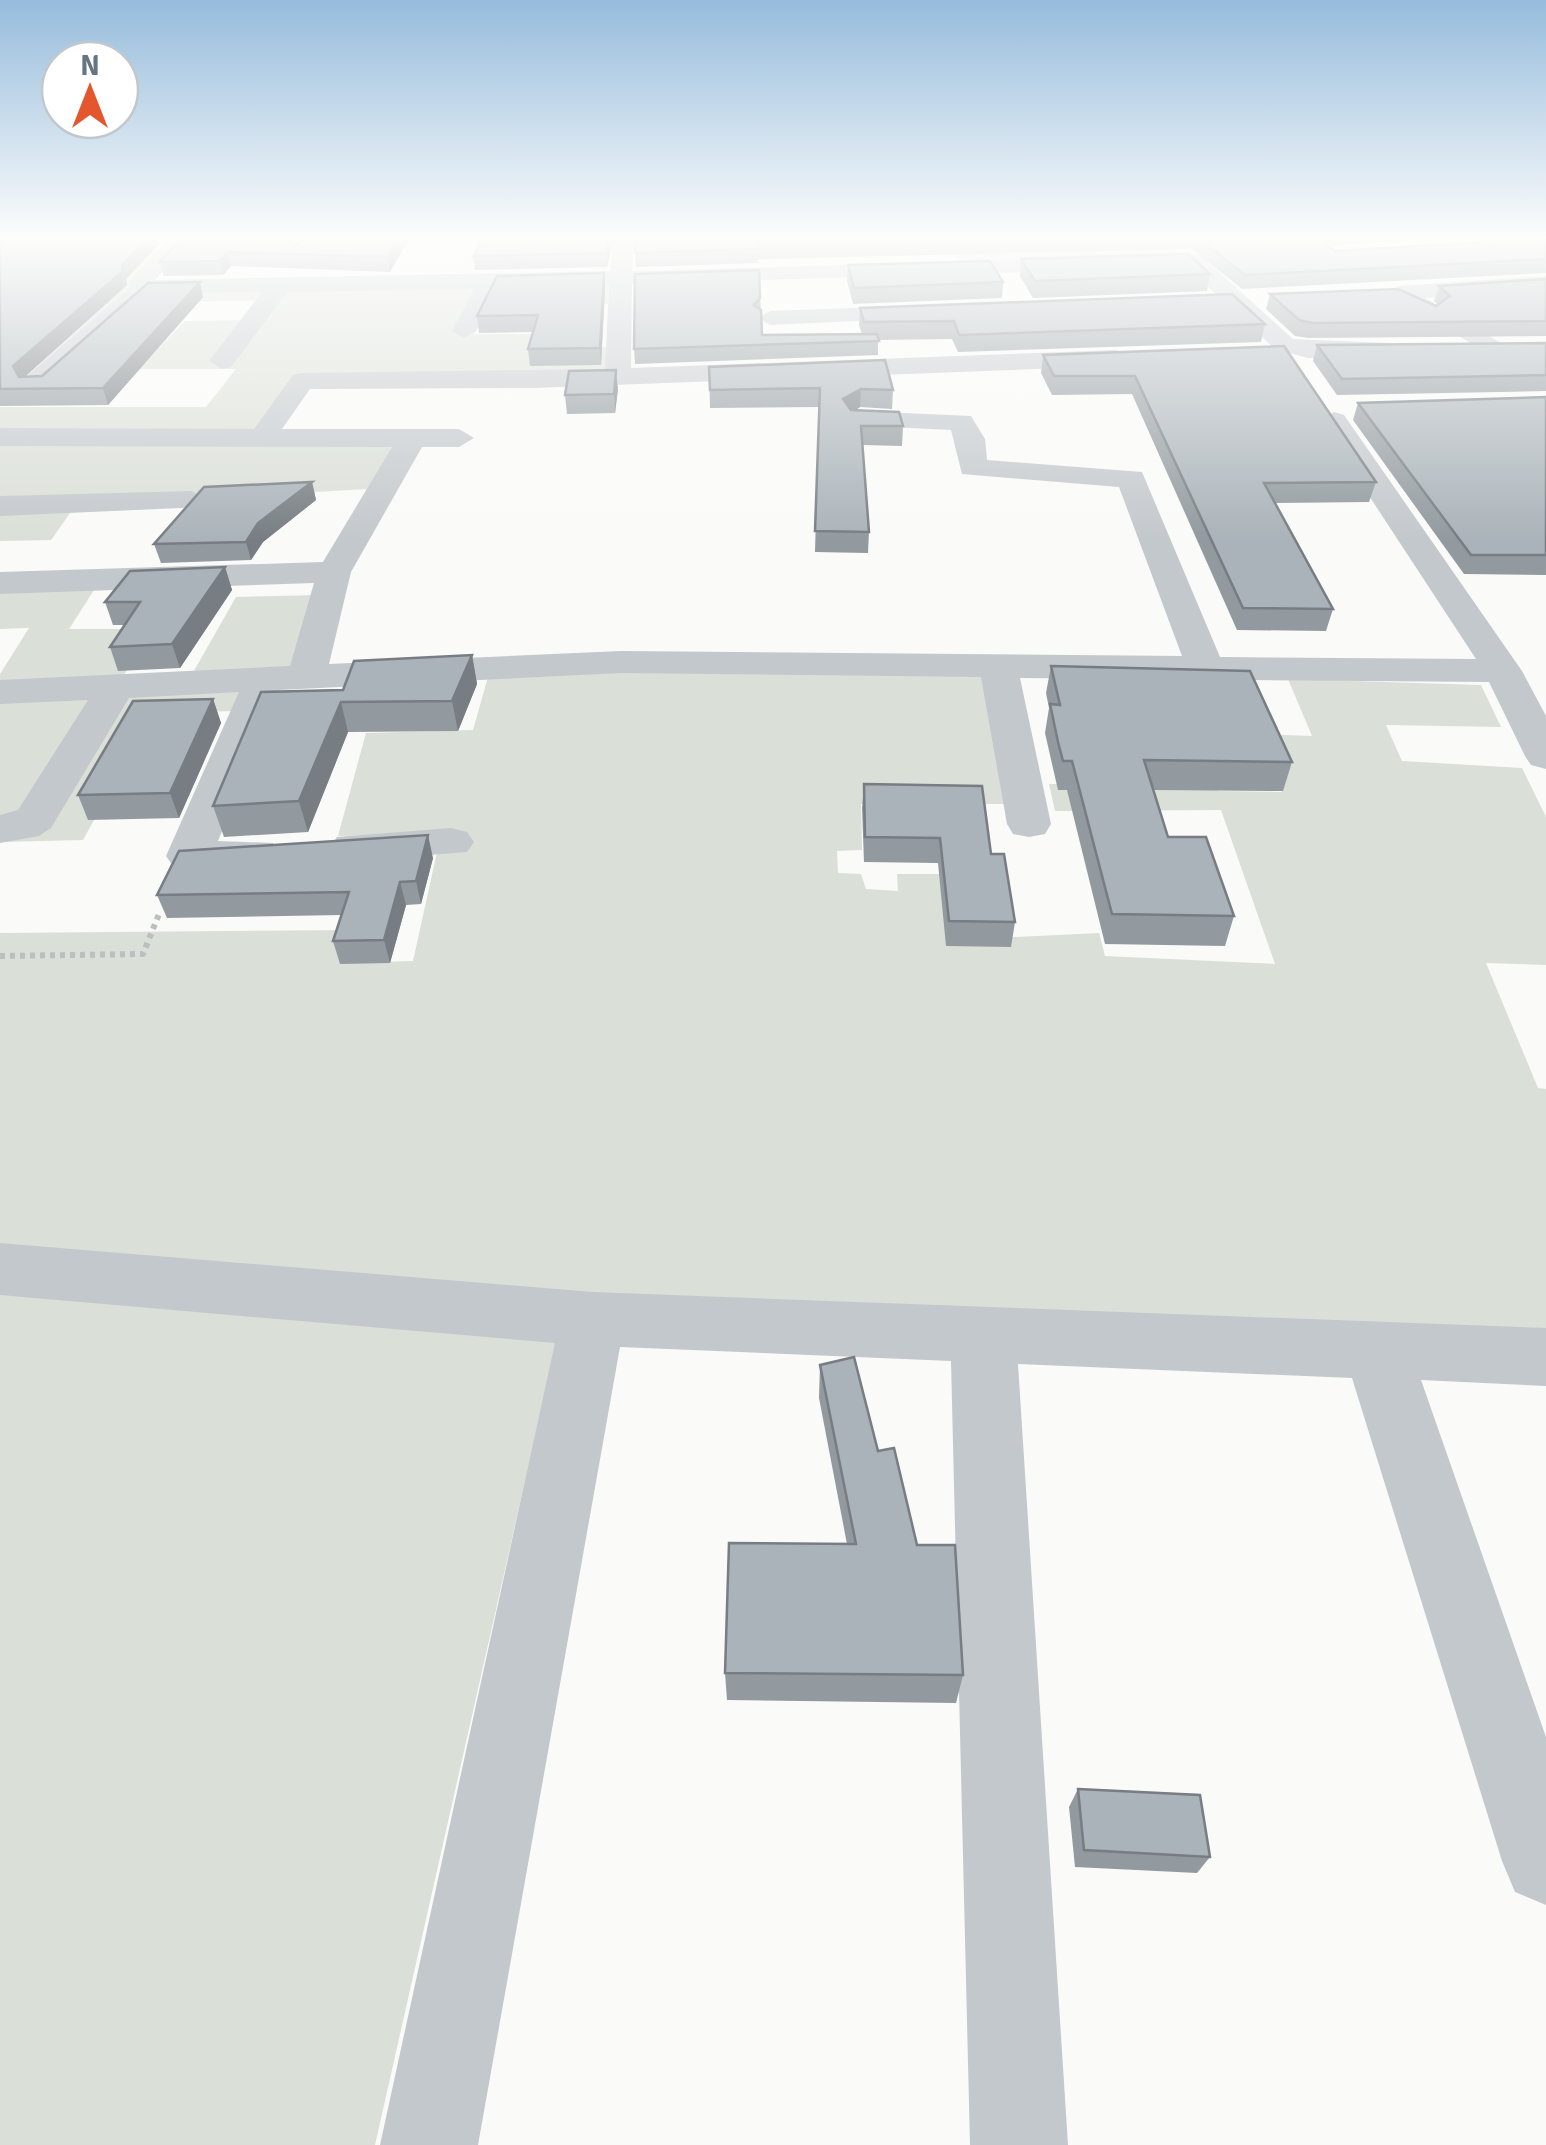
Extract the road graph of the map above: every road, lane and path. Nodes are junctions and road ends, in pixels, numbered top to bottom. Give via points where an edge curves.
1 (85, 340) edge
2 (238, 340) edge
3 (620, 340) edge
4 (775, 340) edge
5 (803, 340) edge
6 (1273, 340) edge
7 (1485, 340) edge
8 (776, 345) junction
9 (1454, 349) edge
10 (1417, 350) edge
11 (1250, 353) edge
12 (1152, 357) edge
13 (222, 361) dead end
14 (1303, 374) junction
15 (618, 377) junction
16 (35, 384) edge
17 (1362, 407) edge
18 (860, 418) edge
19 (0, 438) edge
20 (262, 438) junction
21 (412, 438) junction
22 (460, 438) dead end
23 (192, 500) edge
24 (0, 506) edge
25 (334, 572) junction
26 (0, 583) edge
27 (998, 665) junction
28 (1204, 667) junction
29 (1503, 670) junction
30 (286, 676) junction
31 (117, 686) junction
32 (0, 692) edge
33 (1546, 756) edge
34 (1029, 824) dead end
35 (0, 829) edge
36 (451, 842) dead end
37 (159, 914) edge
38 (0, 956) edge
39 (0, 1269) edge
40 (593, 1319) junction
41 (983, 1334) junction
42 (1377, 1350) junction
43 (1546, 1357) edge
44 (1546, 1861) edge
45 (429, 2145) edge
46 (1019, 2145) edge

1 - 16 street
2 - 13 street
3 - 15 street
4 - 8 street
5 - 8 street
6 - 14 street
7 - 9 street via 1501,348
8 - 12 street
8 - 15 street
10 - 14 street via 1325,351
11 - 14 street
14 - 17 street
14 - 29 street
15 - 20 street via 302,381
18 - 28 street via 961,422 973,468 1131,479
19 - 20 street
20 - 21 street
21 - 22 street
21 - 25 street
23 - 24 street
25 - 26 street
25 - 30 street
27 - 28 street
27 - 30 street via 620,662
27 - 34 street
28 - 29 street
29 - 33 street
30 - 31 street
30 - 36 street via 189,856
31 - 32 street
31 - 35 street via 35,819
37 - 38 path via 143,954
39 - 40 street
40 - 41 street
40 - 45 street
41 - 42 street
41 - 46 street
42 - 43 street
42 - 44 street

